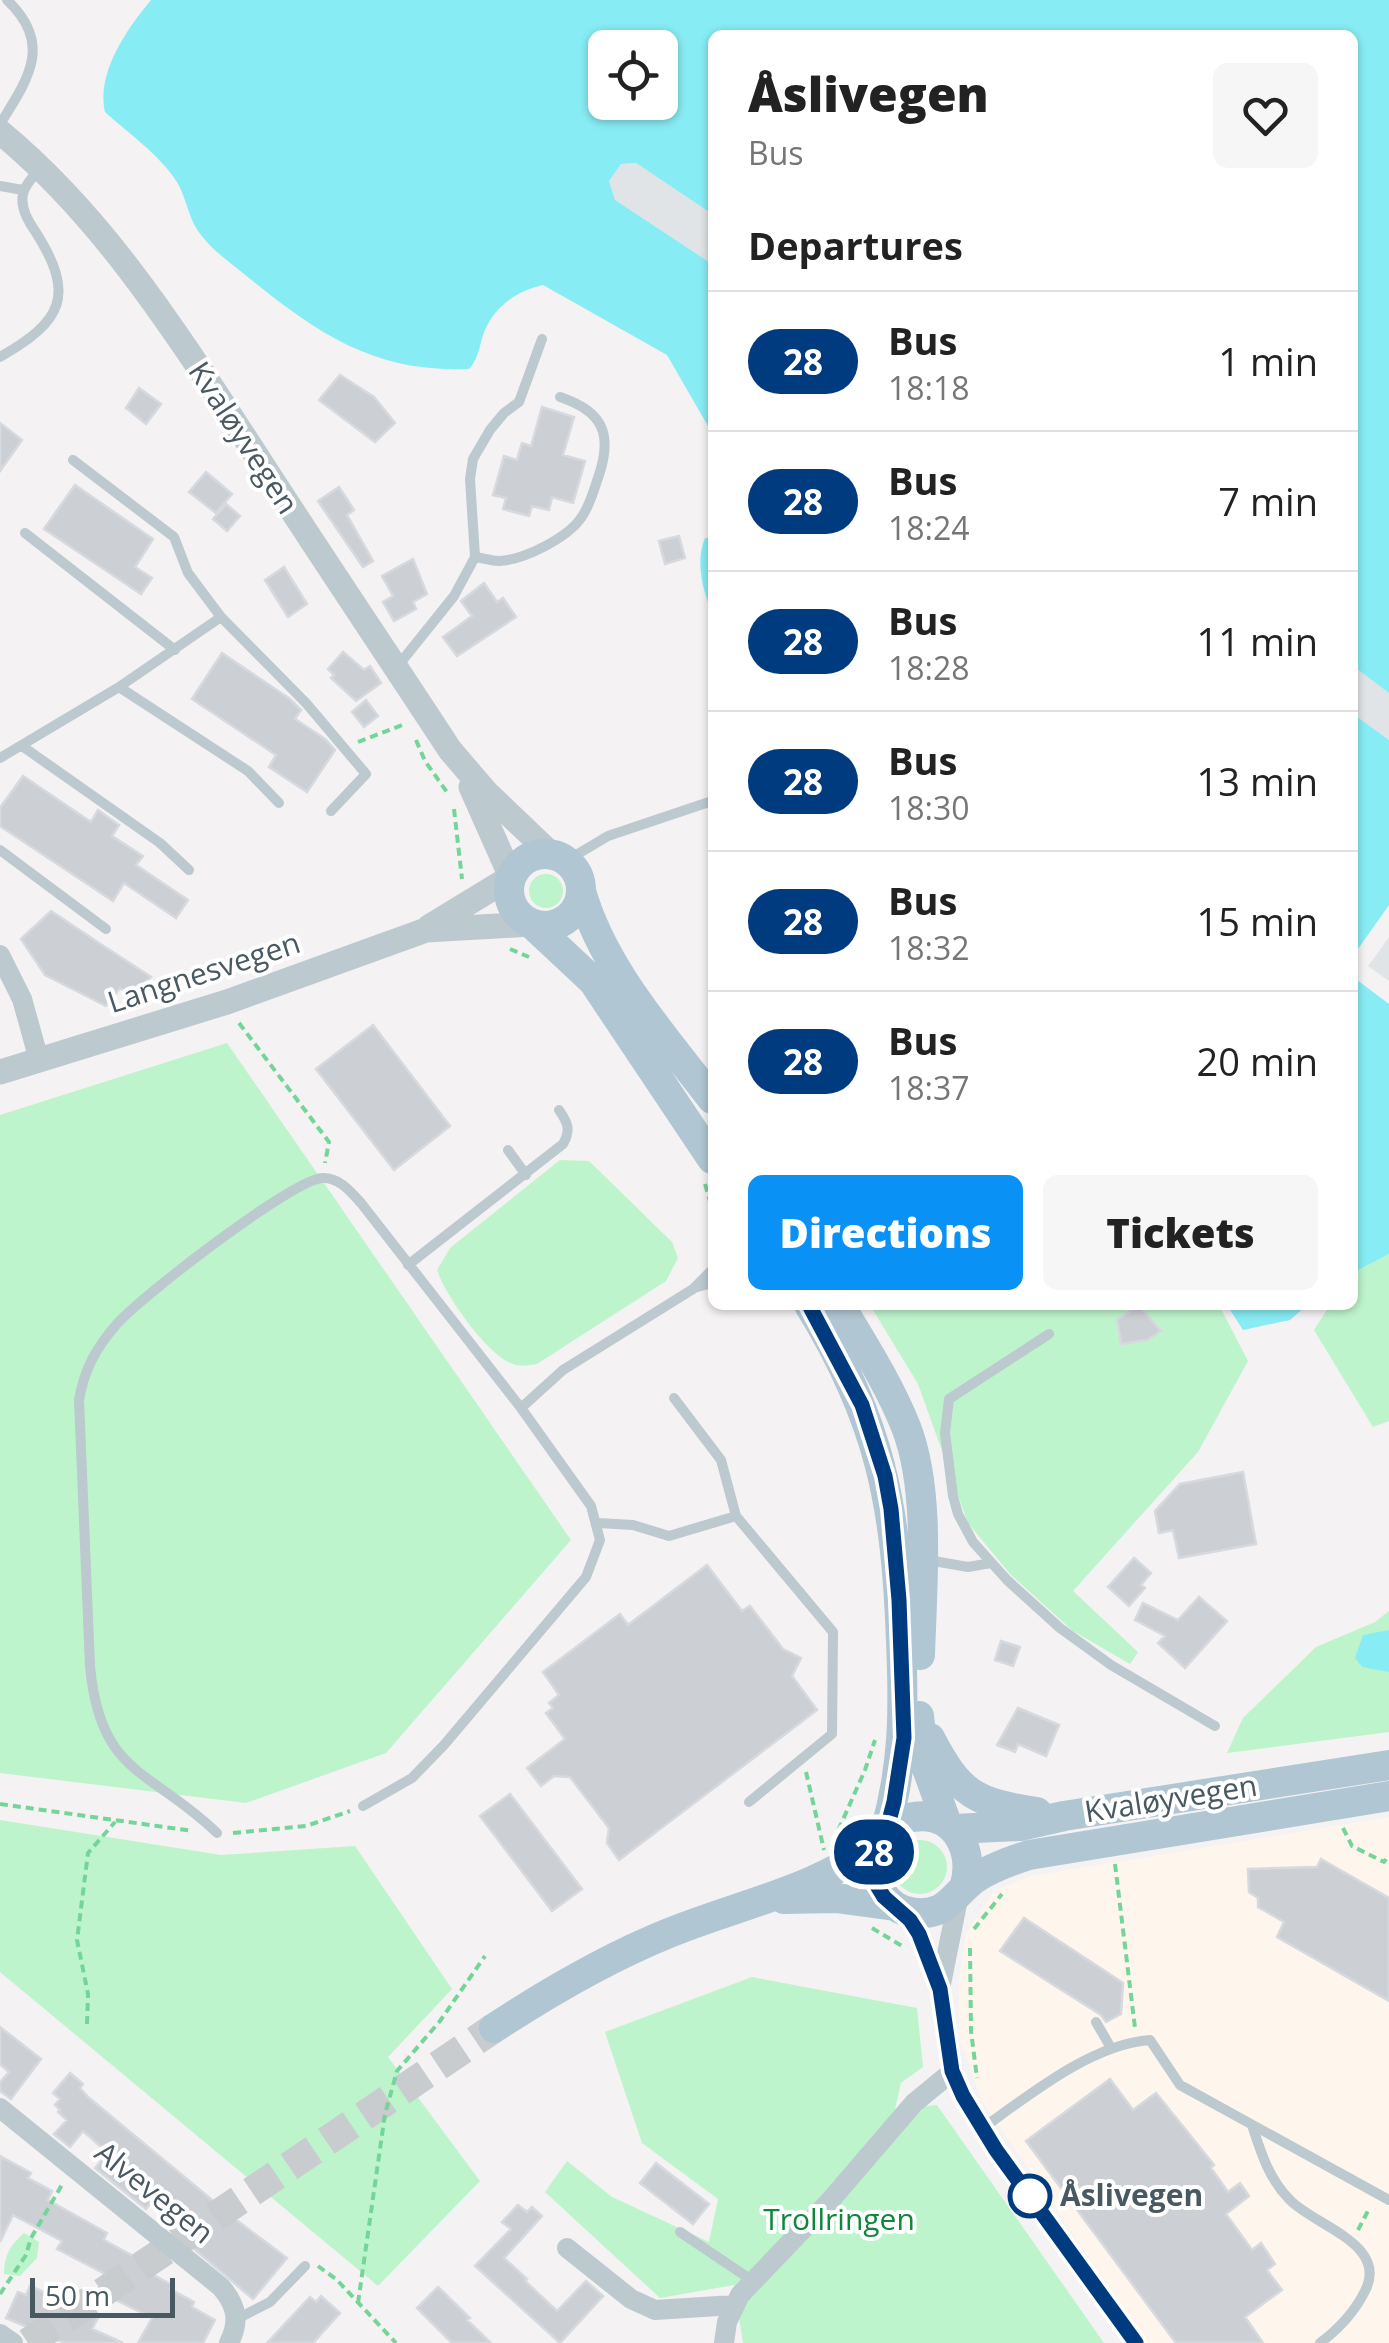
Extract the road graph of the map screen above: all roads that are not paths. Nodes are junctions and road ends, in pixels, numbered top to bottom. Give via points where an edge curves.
1 (7, 0) edge
2 (0, 124) edge
3 (0, 132) edge
4 (41, 168) junction
5 (0, 186) edge
6 (23, 190) junction
7 (542, 339) dead end
8 (0, 357) edge
9 (560, 397) dead end
10 (72, 460) dead end
11 (25, 532) dead end
12 (476, 557) junction
13 (221, 617) junction
14 (174, 650) junction
15 (396, 668) junction
16 (119, 686) junction
17 (22, 746) junction
18 (0, 758) edge
19 (461, 764) junction
20 (708, 802) edge
21 (279, 803) dead end
22 (332, 812) dead end
23 (0, 850) edge
24 (559, 857) junction
25 (189, 870) dead end
26 (511, 877) junction
27 (581, 891) junction
28 (532, 924) junction
29 (106, 929) dead end
30 (426, 930) junction
31 (0, 954) edge
32 (39, 1060) junction
33 (0, 1072) edge
34 (708, 1094) edge
35 (559, 1110) dead end
36 (508, 1150) dead end
37 (708, 1153) edge
38 (526, 1175) junction
39 (408, 1264) junction
40 (708, 1274) edge
41 (708, 1284) edge
42 (693, 1288) junction
43 (812, 1310) edge
44 (843, 1310) edge
45 (1049, 1334) dead end
46 (674, 1398) dead end
47 (521, 1408) junction
48 (736, 1516) junction
49 (598, 1523) junction
50 (921, 1557) junction
51 (991, 1563) junction
52 (919, 1712) junction
53 (1214, 1726) dead end
54 (1389, 1765) edge
55 (1389, 1796) edge
56 (750, 1802) dead end
57 (363, 1806) road end
58 (1064, 1816) junction
59 (950, 1826) junction
60 (217, 1833) road end
61 (882, 1836) junction
62 (962, 1891) junction
63 (766, 1899) junction
64 (897, 1908) junction
65 (940, 1989) junction
66 (1096, 2022) dead end
67 (494, 2028) tunnel mouth
68 (1111, 2048) junction
69 (952, 2071) junction
70 (0, 2108) edge
71 (1252, 2124) junction
72 (982, 2129) junction
73 (1389, 2200) edge
74 (680, 2232) dead end
75 (567, 2248) dead end
76 (305, 2266) road end
77 (753, 2281) junction
78 (734, 2305) junction
79 (237, 2319) junction
80 (0, 2334) edge
81 (13, 2343) edge
82 (229, 2343) edge
83 (724, 2343) edge
84 (1136, 2343) edge
85 (1320, 2343) edge

1 - 2 lane via 28,22 34,60
3 - 4 street, Kvaløyvegen
4 - 6 lane
4 - 15 street, Kvaløyvegen via 97,228 163,317
5 - 6 lane
6 - 8 lane via 29,222 55,266 61,293 49,321
7 - 12 lane via 518,402 496,422 474,459
9 - 12 lane via 592,412 606,435 588,508 566,534 540,549 500,561
10 - 13 lane via 174,537 188,574
11 - 14 lane
12 - 15 lane
13 - 14 lane
13 - 22 lane via 366,774
14 - 16 lane
15 - 19 street, Kvaløyvegen
16 - 17 lane
16 - 21 lane via 248,770
17 - 18 lane
17 - 25 lane
19 - 24 street, Kvaløyvegen
19 - 26 street, Kvaløyvegen
20 - 24 lane
23 - 29 lane
24 - 26 main road via 523,861
24 - 27 main road via 578,874
26 - 28 main road via 510,900
26 - 30 street, Langnesvegen
27 - 28 main road via 576,910 561,923
27 - 34 main road via 599,939
28 - 30 street, Langnesvegen
28 - 37 main road via 592,981
30 - 32 street, Langnesvegen
31 - 32 street via 22,999
32 - 33 street, Langnesvegen
35 - 38 lane via 568,1135
36 - 38 lane
38 - 39 lane
39 - 47 lane
39 - 60 lane via 346,1187 322,1178 306,1182 120,1320 90,1360 78,1400 96,1709 134,1771
40 - 42 lane
41 - 42 lane
42 - 47 lane via 563,1370
43 - 61 main road via 862,1405 891,1509 904,1738
44 - 50 main road via 906,1428 922,1500
45 - 51 lane via 955,1393 946,1408 958,1514
46 - 48 lane via 721,1460
47 - 49 lane
48 - 49 lane via 669,1536
48 - 56 lane via 833,1632 832,1734
49 - 57 lane via 596,1558 568,1600 427,1764
50 - 51 lane via 968,1567
50 - 52 main road
51 - 53 lane via 1084,1646
52 - 58 main road via 948,1773 980,1800
52 - 59 main road via 924,1760
54 - 58 main road, Kvaløyvegen
55 - 62 main road, Kvaløyvegen via 1030,1854
58 - 59 main road, Kvaløyvegen via 1020,1826
59 - 61 main road via 908,1818
59 - 62 main road via 969,1857
61 - 63 main road via 845,1865
61 - 64 main road via 872,1870
62 - 64 main road via 926,1914
62 - 65 street
63 - 64 main road via 836,1898
63 - 67 main road via 627,1952
64 - 65 street via 919,1934
65 - 69 street
66 - 68 lane
68 - 71 lane via 1150,2040 1180,2085
68 - 72 lane
69 - 72 street
69 - 77 street via 914,2102
70 - 79 street, Alvevegen via 212,2279 229,2296
71 - 73 lane
71 - 85 lane via 1265,2166 1291,2202 1367,2255 1372,2270 1340,2328
72 - 84 street
74 - 77 lane
75 - 78 street via 630,2299 656,2310
76 - 79 lane via 270,2302
77 - 78 street
78 - 83 street
79 - 82 street
80 - 81 street

